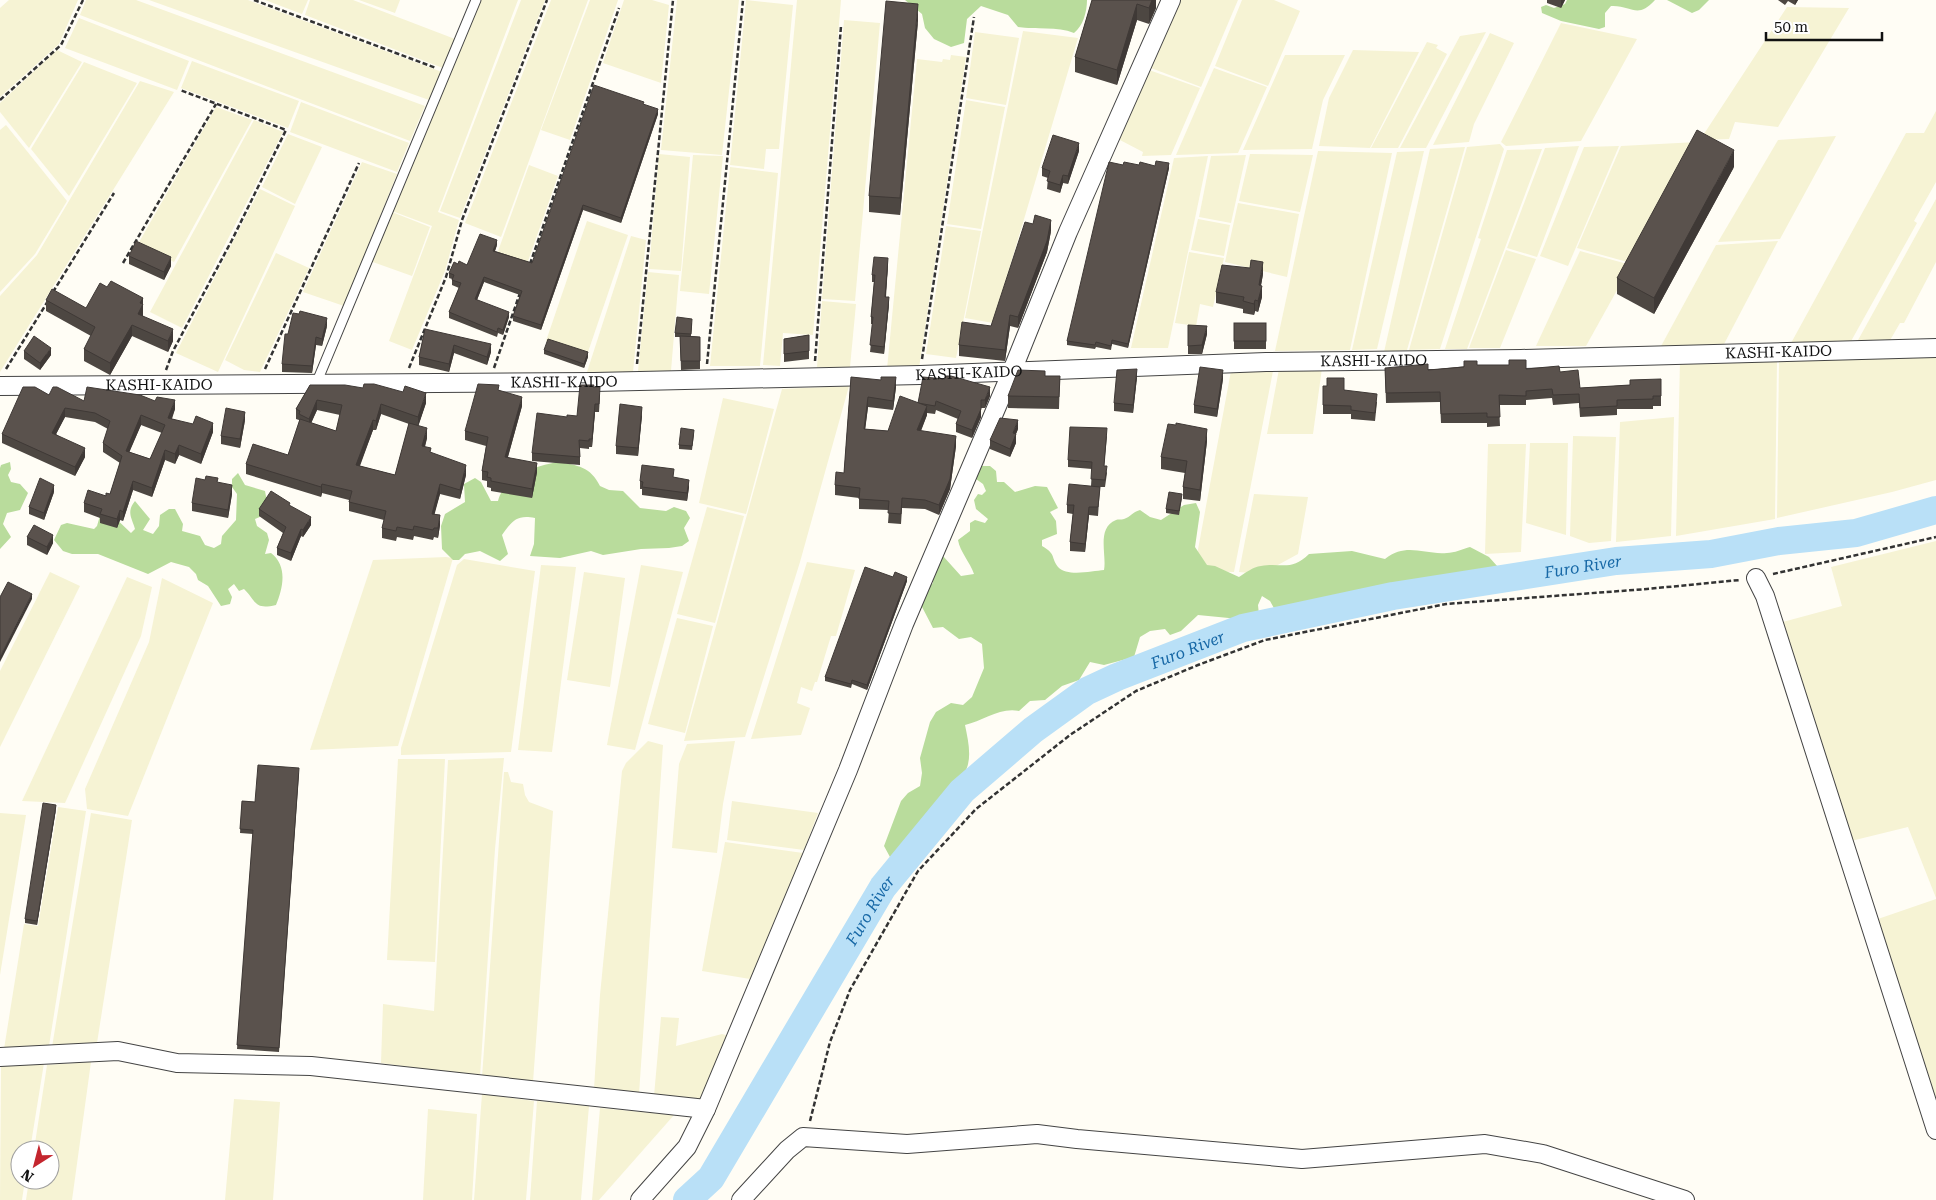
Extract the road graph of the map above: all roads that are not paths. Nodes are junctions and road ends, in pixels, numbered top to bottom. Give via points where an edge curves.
1 (476, 0) edge
2 (1171, 0) edge
3 (1936, 348) edge
4 (1012, 372) junction
5 (3, 378) edge
6 (316, 384) junction
7 (1756, 578) road end
8 (0, 1058) edge
9 (706, 1109) junction
10 (1936, 1130) edge
11 (640, 1200) edge
12 (742, 1200) edge
13 (1685, 1200) edge

1 - 6 lane
2 - 4 street via 1068,232
3 - 4 street, KASHI-KAIDO via 1266,362
4 - 6 street, KASHI-KAIDO via 635,382
4 - 9 street via 904,624 848,770
5 - 6 street, KASHI-KAIDO via 160,385
7 - 10 street via 1768,606
8 - 9 street via 118,1051 177,1063 311,1066
9 - 11 street via 687,1147
12 - 13 street via 803,1137 907,1144 1037,1134 1302,1159 1485,1144 1543,1154

